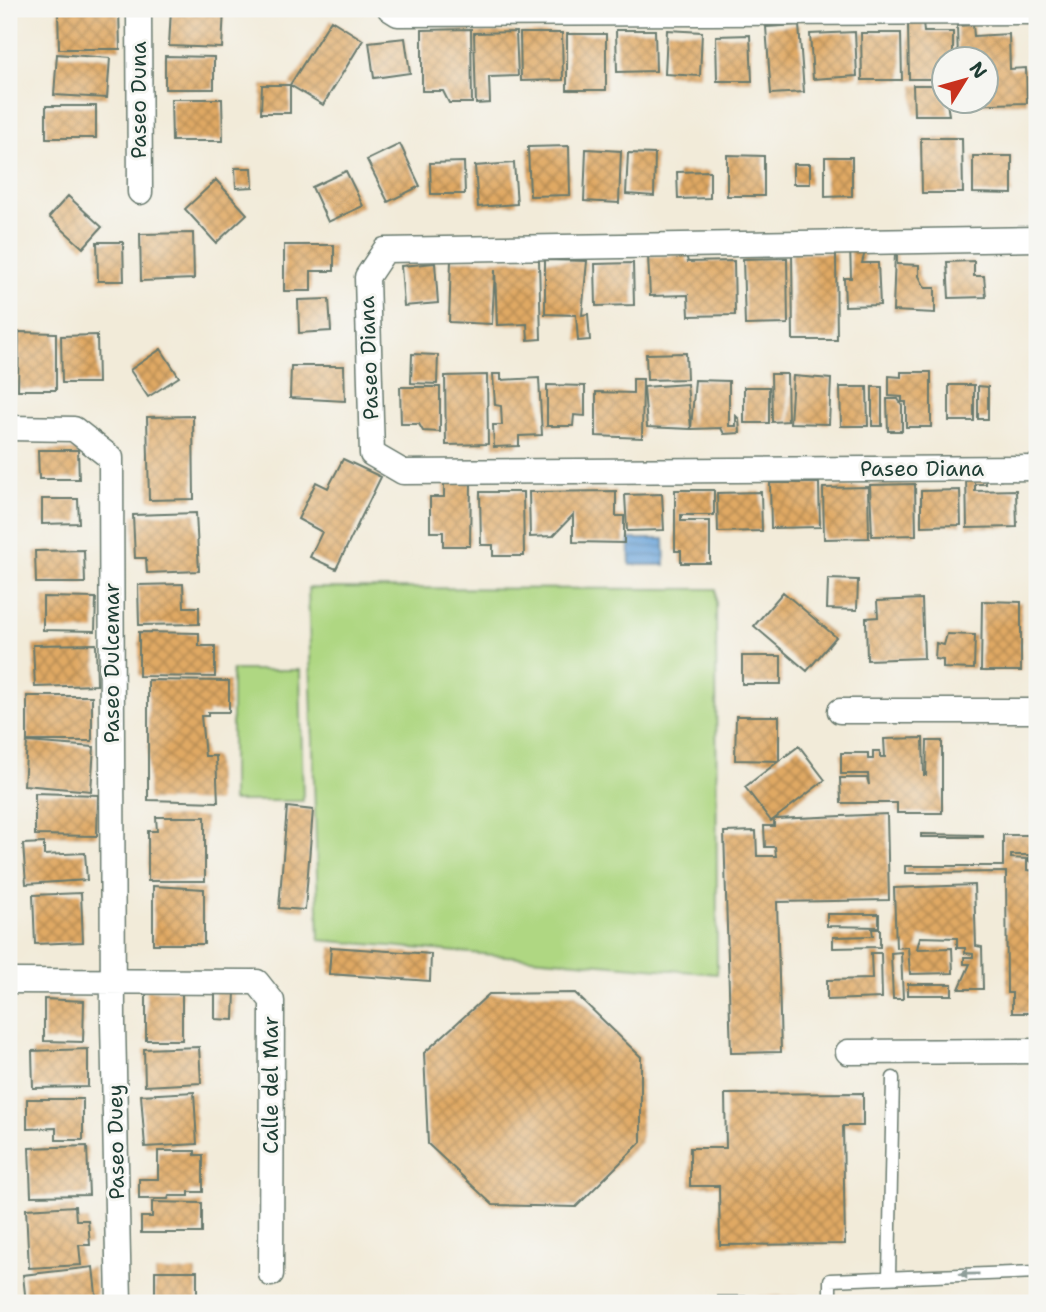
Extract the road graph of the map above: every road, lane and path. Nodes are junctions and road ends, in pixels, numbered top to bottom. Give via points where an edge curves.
1 (139, 9) edge
2 (390, 9) edge
3 (1037, 12) edge
4 (140, 192) dead end
5 (1037, 239) edge
6 (9, 428) edge
7 (1037, 468) edge
8 (840, 711) dead end
9 (1037, 711) edge
10 (113, 980) junction
11 (9, 981) edge
12 (1037, 1051) edge
13 (848, 1052) dead end
14 (893, 1078) dead end
15 (1037, 1272) edge
16 (271, 1275) dead end
17 (889, 1276) junction
18 (119, 1303) edge
19 (830, 1303) edge

1 - 4 street, Paseo Duna
2 - 3 street via 398,14
5 - 7 street, Paseo Diana via 385,250 367,276 372,454 403,472
6 - 10 street, Paseo Dulcemar via 74,429 111,458
8 - 9 street
10 - 11 street, Calle del Mar
10 - 16 street, Calle del Mar via 257,982 272,1001
10 - 18 street, Paseo Duey
12 - 13 street
14 - 17 lane
15 -> 17 lane
17 - 19 lane via 830,1280

